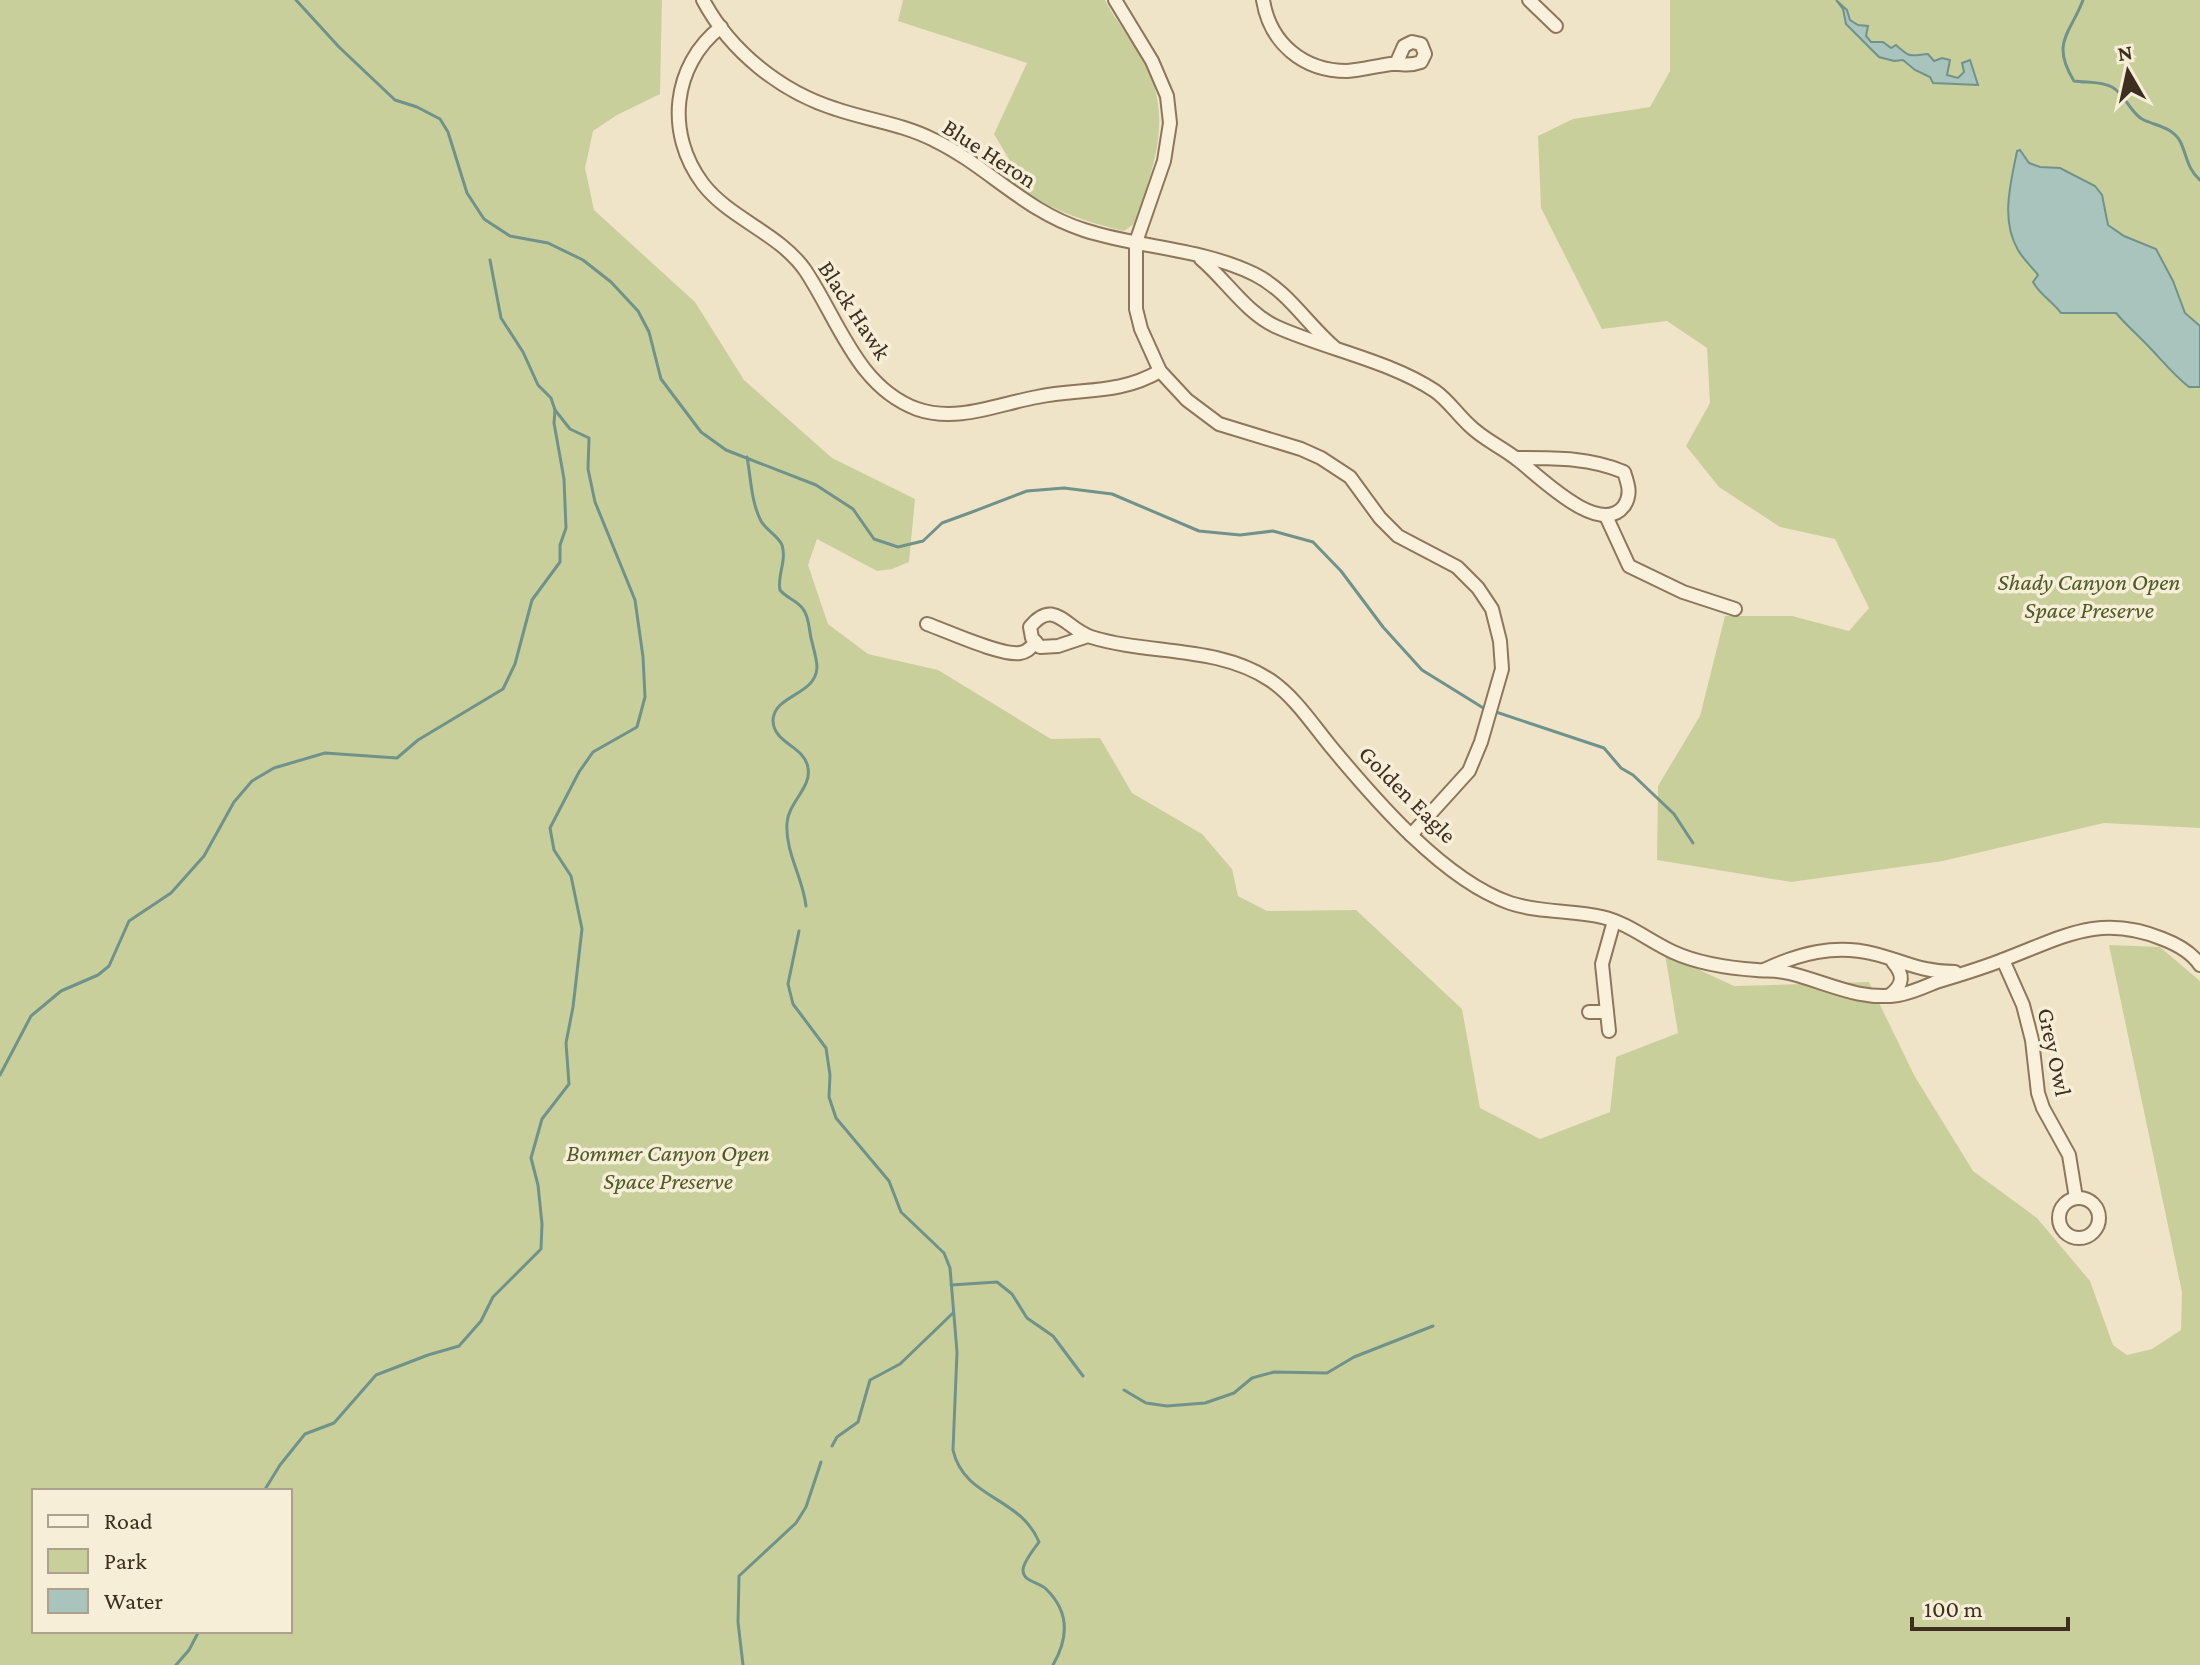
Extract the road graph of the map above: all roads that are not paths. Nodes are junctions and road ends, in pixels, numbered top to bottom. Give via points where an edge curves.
1 (703, 0) edge
2 (1115, 0) edge
3 (1263, 0) edge
4 (1529, 0) edge
5 (1556, 26) dead end
6 (721, 27) junction
7 (1396, 64) dead end
8 (1136, 242) junction
9 (1195, 255) junction
10 (1334, 347) junction
11 (1160, 371) junction
12 (1516, 458) junction
13 (1606, 516) junction
14 (1735, 609) dead end
15 (927, 624) dead end
16 (1088, 636) junction
17 (1036, 642) junction
18 (1411, 835) junction
19 (1614, 921) junction
20 (1891, 959) junction
21 (2003, 960) junction
22 (2200, 965) edge
23 (1761, 971) junction
24 (1968, 972) junction
25 (1890, 995) junction
26 (1589, 1012) dead end
27 (1607, 1012) junction
28 (1609, 1031) dead end
29 (2076, 1198) dead end

1 - 6 street, Blue Heron
2 - 8 street via 1152,61 1167,96 1170,123 1164,161
3 - 7 street via 1278,38 1299,59 1347,71
4 - 5 street
6 - 8 street, Blue Heron via 757,66 809,100 933,139 1038,211
6 - 11 street, Black Hawk via 705,39 681,83 678,111 692,165 703,185 783,246 804,269 860,364 892,396 945,415 1118,388
8 - 9 street, Blue Heron
8 - 11 street via 1136,309
9 - 10 street, Blue Heron via 1276,327
9 - 10 street, Blue Heron via 1254,274 1286,297
10 - 12 street, Blue Heron via 1437,392 1468,425
11 - 18 street via 1219,424 1301,449 1350,477 1398,536 1457,567 1492,609 1502,669 1481,742 1469,771
12 - 13 street, Blue Heron via 1553,490
12 - 13 street via 1573,459 1624,472 1628,501 1619,512
13 - 14 street via 1629,566
15 - 17 street via 1003,652 1027,652
16 - 17 street, Golden Eagle via 1058,646 1040,647
16 - 17 street, Golden Eagle via 1047,613 1030,627
16 - 18 street, Golden Eagle via 1219,659 1272,681
18 - 19 street, Golden Eagle via 1452,868 1511,903
19 - 23 street, Golden Eagle via 1700,962
19 - 27 street via 1602,964
20 - 23 street, Golden Eagle via 1825,950 1792,956
20 - 24 street, Golden Eagle via 1930,972
20 - 25 street via 1902,979
21 - 22 street, Golden Eagle via 2065,934 2117,926 2171,942
21 - 24 street, Golden Eagle
21 - 29 street, Grey Owl via 2023,1005 2038,1093 2069,1155
23 - 25 street, Golden Eagle via 1786,972 1841,991
24 - 25 street, Golden Eagle
26 - 27 street
27 - 28 street

